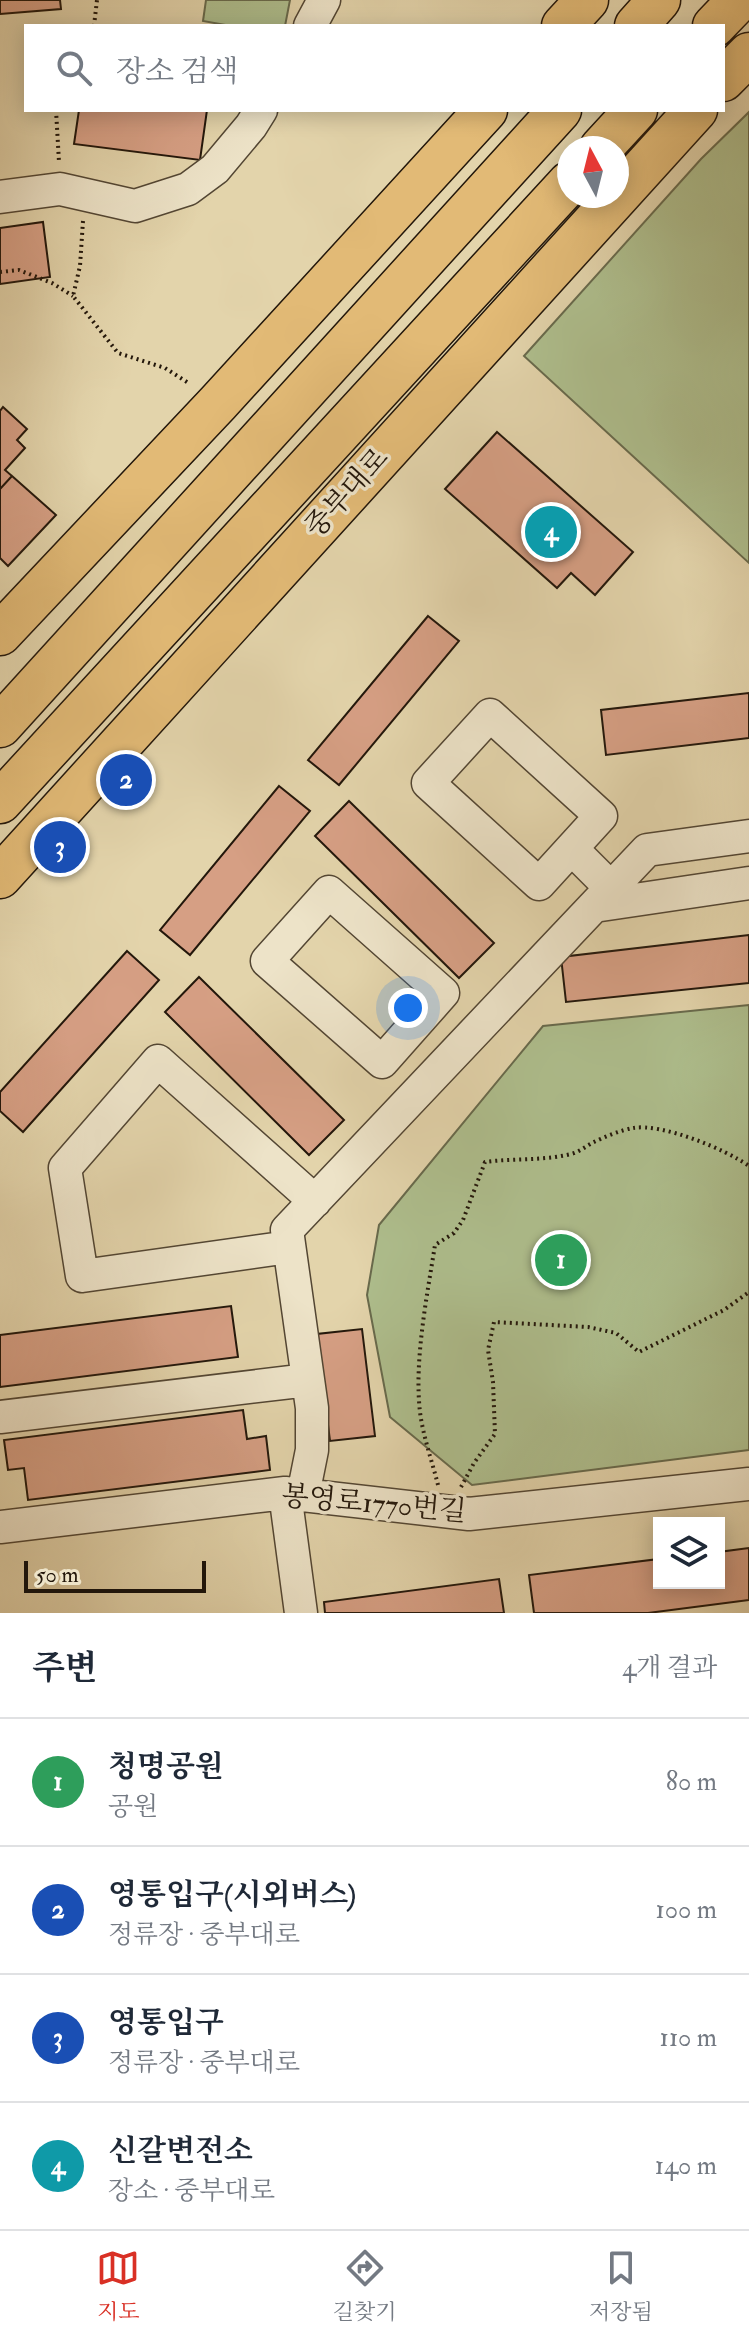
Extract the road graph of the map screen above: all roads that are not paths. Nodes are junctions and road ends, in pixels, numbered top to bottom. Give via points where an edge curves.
1 (324, 0) edge
2 (587, 0) edge
3 (659, 0) edge
4 (739, 0) edge
5 (311, 24) edge
6 (565, 24) edge
7 (638, 24) edge
8 (716, 24) edge
9 (749, 54) edge
10 (725, 78) edge
11 (260, 112) edge
12 (484, 112) edge
13 (558, 112) edge
14 (634, 112) edge
15 (694, 112) edge
16 (612, 136) edge
17 (557, 196) edge
18 (0, 197) edge
19 (0, 634) edge
20 (0, 726) edge
21 (0, 802) edge
22 (749, 836) edge
23 (572, 849) junction
24 (1, 876) edge
25 (749, 883) edge
26 (602, 897) junction
27 (415, 1025) junction
28 (450, 1058) junction
29 (315, 1201) junction
30 (289, 1247) junction
31 (308, 1380) junction
32 (0, 1417) edge
33 (749, 1484) edge
34 (294, 1494) junction
35 (0, 1527) edge
36 (301, 1613) edge

1 - 5 street
2 - 6 main road
3 - 7 main road
4 - 8 main road
9 - 10 main road
11 - 18 street via 215,169 188,189 135,206 74,192
12 - 19 main road
13 - 20 main road
14 - 16 main road
15 - 24 main road, 중부대로
17 - 21 main road
22 - 26 street via 647,850
23 - 23 street via 601,816 490,715 428,783 539,884
23 - 26 street
25 - 26 street
26 - 28 street
27 - 27 street via 382,1062 267,961 329,892 443,993
27 - 28 street
28 - 29 street
29 - 30 street via 287,1230
29 - 30 street via 158,1061 65,1168 82,1276
30 - 31 street
31 - 32 street
31 - 34 street via 312,1450
33 - 34 street, 봉영로1770번길 via 469,1514 453,1498
34 - 35 street, 봉영로1770번길
34 - 36 street

